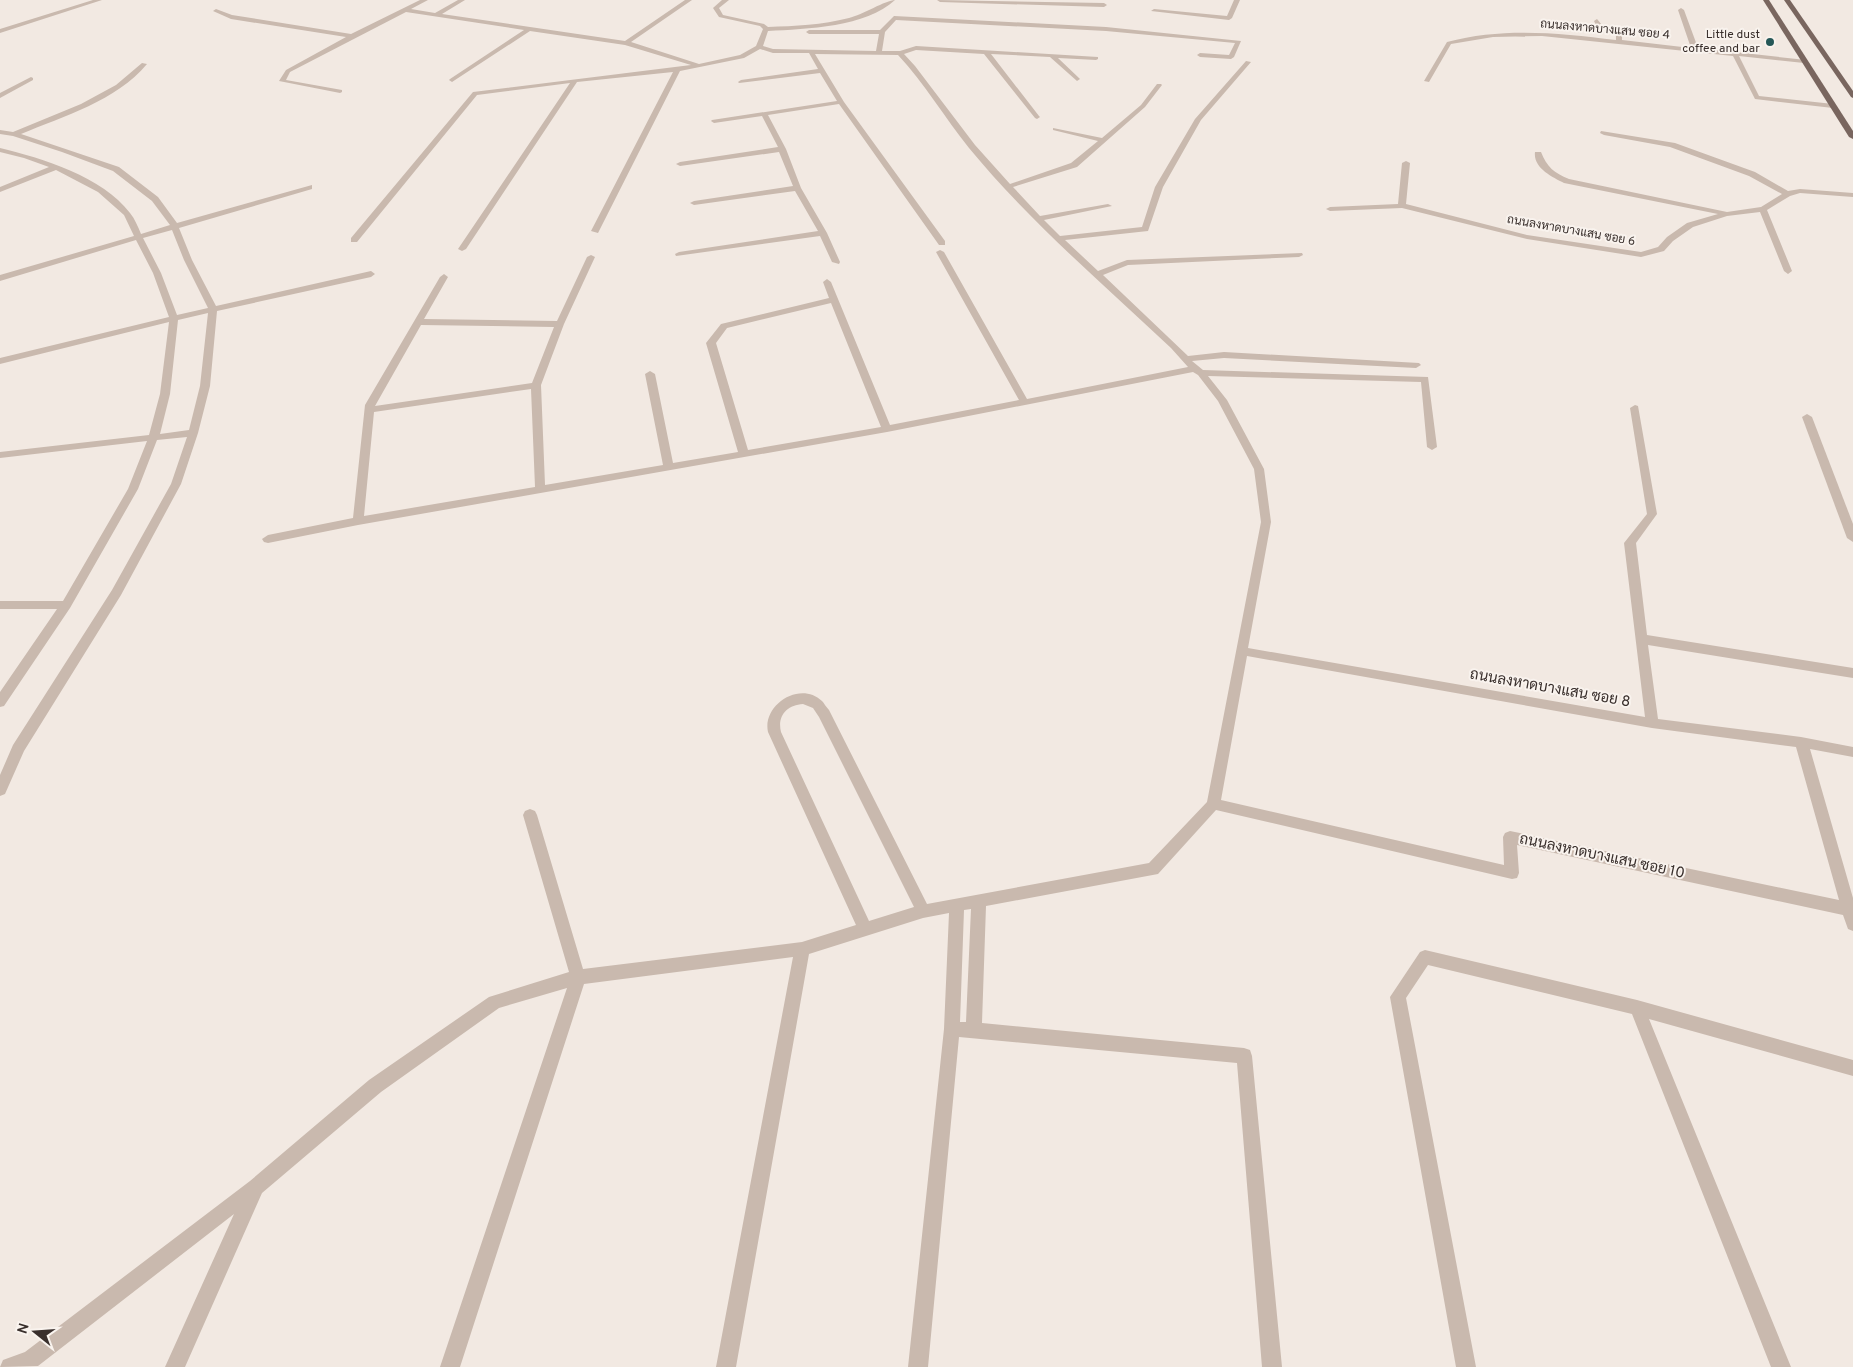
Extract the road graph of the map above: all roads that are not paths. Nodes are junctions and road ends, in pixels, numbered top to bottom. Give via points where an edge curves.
1 (99, 0) edge
2 (425, 0) edge
3 (462, 0) edge
4 (689, 0) edge
5 (726, 0) edge
6 (892, 0) edge
7 (940, 0) edge
8 (1236, 0) edge
9 (1766, 0) edge
10 (1787, 0) edge
11 (1104, 5) dead end
12 (405, 10) junction
13 (1681, 10) dead end
14 (216, 11) dead end
15 (1154, 11) dead end
16 (435, 14) junction
17 (1597, 21) dead end
18 (530, 28) junction
19 (765, 30) junction
20 (0, 31) edge
21 (882, 32) junction
22 (352, 36) junction
23 (1620, 42) junction
24 (626, 43) junction
25 (759, 47) junction
26 (1695, 50) junction
27 (985, 51) junction
28 (811, 52) junction
29 (879, 53) junction
30 (900, 53) junction
31 (1735, 54) junction
32 (1200, 55) dead end
33 (1052, 56) junction
34 (1096, 58) dead end
35 (1804, 61) junction
36 (1248, 62) dead end
37 (144, 64) dead end
38 (700, 66) junction
39 (677, 70) junction
40 (820, 71) junction
41 (31, 79) dead end
42 (1077, 79) dead end
43 (452, 80) dead end
44 (575, 80) junction
45 (1427, 81) dead end
46 (741, 82) dead end
47 (1159, 85) dead end
48 (340, 91) dead end
49 (0, 96) edge
50 (1853, 96) edge
51 (841, 102) junction
52 (1833, 106) junction
53 (764, 114) junction
54 (1037, 117) dead end
55 (714, 121) dead end
56 (1056, 129) dead end
57 (0, 132) edge
58 (1604, 133) dead end
59 (14, 134) junction
60 (1853, 137) edge
61 (1102, 140) junction
62 (782, 149) junction
63 (0, 150) edge
64 (1538, 154) dead end
65 (1406, 163) dead end
66 (680, 164) dead end
67 (56, 167) junction
68 (1010, 186) junction
69 (310, 187) dead end
70 (797, 188) junction
71 (0, 190) edge
72 (1787, 194) junction
73 (1853, 195) edge
74 (694, 203) dead end
75 (1108, 206) dead end
76 (1402, 206) junction
77 (1330, 209) dead end
78 (1763, 209) junction
79 (1726, 214) junction
80 (1039, 219) junction
81 (175, 227) junction
82 (596, 231) dead end
83 (823, 233) junction
84 (139, 238) junction
85 (1060, 238) junction
86 (354, 240) dead end
87 (462, 249) dead end
88 (679, 254) dead end
89 (1299, 255) dead end
90 (591, 257) dead end
91 (836, 262) dead end
92 (1788, 271) dead end
93 (371, 274) dead end
94 (1096, 275) junction
95 (444, 277) dead end
96 (0, 278) edge
97 (827, 282) dead end
98 (833, 300) junction
99 (213, 309) junction
100 (174, 318) junction
101 (418, 322) junction
102 (560, 324) junction
103 (1186, 360) junction
104 (0, 361) edge
105 (1416, 364) dead end
106 (1198, 371) junction
107 (650, 374) dead end
108 (536, 385) junction
109 (1024, 403) junction
110 (1636, 408) dead end
111 (370, 410) junction
112 (1808, 417) dead end
113 (887, 430) junction
114 (193, 433) junction
115 (154, 436) junction
116 (1432, 447) dead end
117 (0, 455) edge
118 (744, 455) junction
119 (669, 468) junction
120 (540, 490) junction
121 (358, 520) junction
122 (1853, 538) edge
123 (268, 539) dead end
124 (0, 605) edge
125 (66, 605) junction
126 (1641, 639) junction
127 (1242, 651) junction
128 (1853, 673) edge
129 (0, 702) edge
130 (1652, 723) junction
131 (1801, 742) junction
132 (1853, 752) edge
133 (0, 790) edge
134 (1213, 804) junction
135 (530, 815) dead end
136 (979, 901) junction
137 (957, 905) junction
138 (1851, 909) edge
139 (923, 911) junction
140 (1853, 924) edge
141 (865, 929) junction
142 (802, 949) junction
143 (578, 977) junction
144 (1637, 1008) junction
145 (952, 1030) junction
146 (974, 1030) junction
147 (1853, 1068) edge
148 (256, 1187) junction
149 (10, 1367) edge
150 (175, 1367) edge
151 (450, 1367) edge
152 (726, 1367) edge
153 (918, 1367) edge
154 (1272, 1367) edge
155 (1466, 1367) edge
156 (1781, 1367) edge

1 - 20 street
2 - 12 street
3 - 16 street
4 - 24 street
5 - 19 street via 716,8 721,16 762,25
6 - 19 street via 878,11 862,16 798,28
7 - 11 street
8 - 15 street via 1229,18
9 - 35 main road
10 - 50 main road
12 - 16 street
12 - 22 street
13 - 26 street
14 - 22 street via 231,17
16 - 18 street
17 - 23 street via 1619,36
18 - 24 street
18 - 43 street
19 - 21 street
19 - 25 street
21 - 29 street
21 - 32 street via 894,18 1106,29 1239,42 1231,57
22 - 48 street via 288,71 282,81
23 - 26 street, ถนนลงหาดบางแสน ซอย 4
23 - 45 street, ถนนลงหาดบางแสน ซอย 4 via 1555,35 1465,38 1449,43
24 - 38 street
25 - 28 street via 773,51
25 - 38 street via 742,57
26 - 31 street, ถนนลงหาดบางแสน ซอย 4
27 - 30 street via 916,48
27 - 33 street
27 - 54 street
28 - 29 street
28 - 40 street
29 - 30 street
30 - 68 street via 972,147
31 - 35 street, ถนนลงหาดบางแสน ซอย 4
31 - 52 street via 1757,98
33 - 34 street
33 - 42 street
35 - 52 main road
36 - 85 street via 1198,119 1159,187 1146,229
37 - 59 street via 120,86
38 - 39 street
39 - 44 street
39 - 82 street
40 - 46 street
40 - 51 street
41 - 49 street
44 - 86 street via 475,93
44 - 87 street
47 - 61 street via 1143,106
51 - 53 street
51 - 109 street via 941,248
52 - 60 main road
53 - 55 street
53 - 62 street
56 - 61 street
57 - 59 street
58 - 72 street via 1672,146 1752,174
59 - 81 street via 116,169 155,200
61 - 68 street via 1074,165
62 - 66 street
62 - 70 street
63 - 67 street
64 - 79 street via 1540,163 1547,170 1567,181
65 - 76 street
67 - 71 street
67 - 84 street via 100,190 127,214
68 - 80 street
69 - 81 street
70 - 74 street
70 - 83 street
72 - 73 street, ถนนลงหาดบางแสน ซอย 6 via 1800,191
72 - 78 street, ถนนลงหาดบางแสน ซอย 6
75 - 80 street
76 - 77 street, ถนนลงหาดบางแสน ซอย 6
76 - 79 street, ถนนลงหาดบางแสน ซอย 6 via 1527,237 1641,255 1661,249 1690,225
78 - 79 street, ถนนลงหาดบางแสน ซอย 6
78 - 92 street
80 - 85 street
81 - 84 street
81 - 99 street
83 - 88 street
83 - 91 street
84 - 96 street
84 - 100 street
85 - 94 street
89 - 94 street via 1127,263
90 - 102 street
93 - 99 street
94 - 103 street
95 - 101 street
97 - 98 street
98 - 113 street
98 - 118 street via 724,326 711,344
99 - 100 street
99 - 114 street via 205,386
100 - 104 street
100 - 115 street via 166,394
101 - 102 street
101 - 111 street
102 - 108 street
103 - 105 street via 1224,355
103 - 106 street
106 - 109 street
106 - 116 street via 1425,379
106 - 127 street via 1222,400 1259,469 1266,522
107 - 119 street
108 - 111 street
108 - 120 street
109 - 113 street
110 - 126 street via 1652,514 1630,543
111 - 121 street
112 - 122 street
113 - 118 street
114 - 115 street
114 - 133 street via 176,484 117,592 18,749
115 - 117 street
115 - 125 street via 133,489
118 - 119 street
119 - 120 street
120 - 121 street
121 - 123 street
124 - 125 street
125 - 129 street
126 - 128 street
126 - 130 street
127 - 130 street, ถนนลงหาดบางแสน ซอย 8
127 - 134 street
130 - 131 street, ถนนลงหาดบางแสน ซอย 8
131 - 132 street, ถนนลงหาดบางแสน ซอย 8
131 - 138 street
134 - 136 street via 1153,869
134 - 138 street, ถนนลงหาดบางแสน ซอย 10 via 1512,872 1510,837
135 - 143 street
136 - 137 street
136 - 146 street
137 - 139 street
137 - 145 street
138 - 140 street
139 - 141 street
139 - 141 street via 824,714 816,703 810,701 786,702 776,713 773,726
141 - 142 street
142 - 143 street
142 - 152 street
143 - 148 street via 495,1002 375,1086
143 - 151 street
144 - 147 street
144 - 155 street via 1425,957 1398,997
144 - 156 street
145 - 146 street
145 - 153 street
146 - 154 street via 1244,1056
148 - 149 street via 31,1359
148 - 150 street

